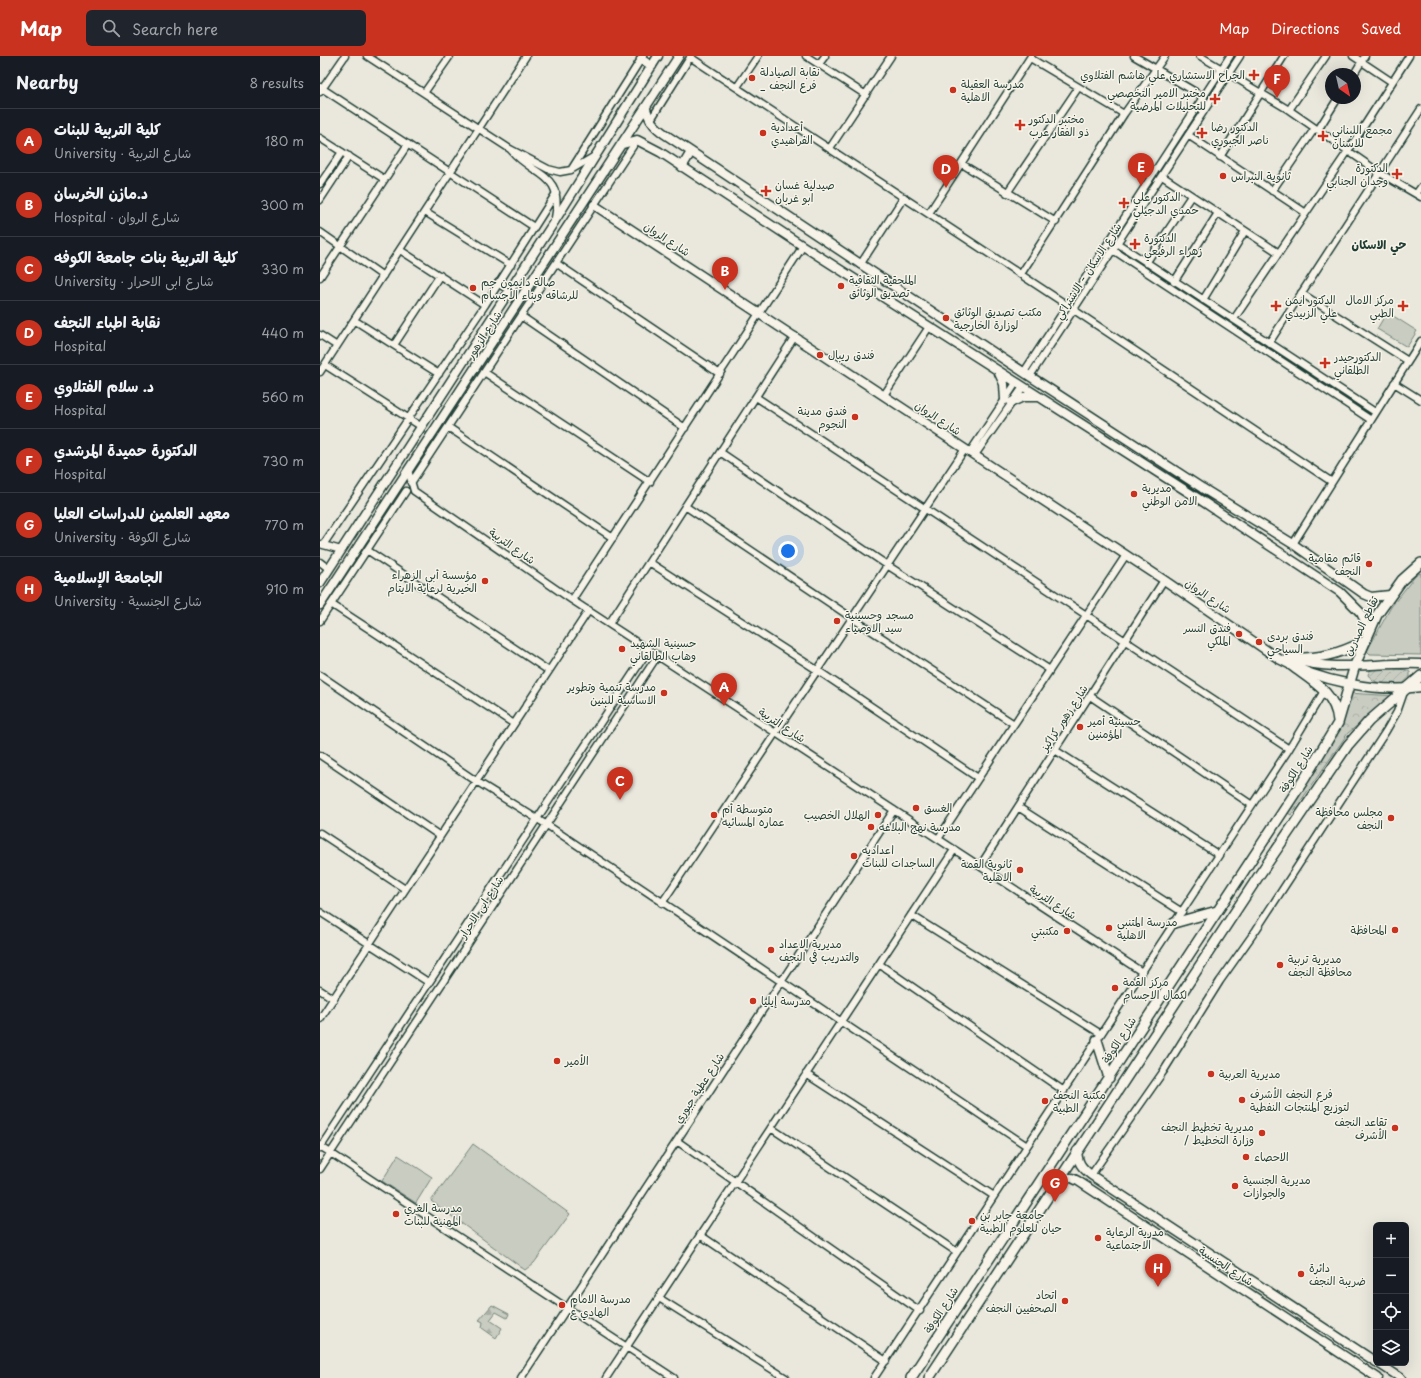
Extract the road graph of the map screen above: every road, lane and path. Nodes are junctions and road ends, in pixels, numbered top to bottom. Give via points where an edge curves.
1 (345, 56) edge
2 (367, 56) edge
3 (450, 56) edge
4 (526, 56) edge
5 (658, 56) edge
6 (680, 56) edge
7 (758, 56) edge
8 (806, 56) edge
9 (824, 56) edge
10 (892, 56) edge
11 (1134, 56) edge
12 (1165, 56) edge
13 (1200, 56) edge
14 (1230, 56) edge
15 (1240, 56) edge
16 (1284, 56) edge
17 (1326, 56) edge
18 (1353, 56) edge
19 (1409, 56) edge
20 (642, 57) edge
21 (691, 57) edge
22 (1031, 57) edge
23 (377, 59) edge
24 (1363, 59) edge
25 (819, 64) junction
26 (652, 66) junction
27 (1358, 68) edge
28 (1157, 69) junction
29 (1222, 69) junction
30 (1229, 74) junction
31 (1392, 82) junction
32 (737, 87) junction
33 (1078, 88) junction
34 (321, 89) edge
35 (1260, 92) junction
36 (424, 93) junction
37 (866, 94) junction
38 (1204, 97) junction
39 (1334, 104) edge
40 (646, 109) junction
41 (1196, 109) junction
42 (1289, 110) junction
43 (1421, 110) edge
44 (1203, 113) junction
45 (1124, 114) junction
46 (650, 121) junction
47 (479, 129) junction
48 (1316, 129) junction
49 (1188, 136) junction
50 (320, 138) edge
51 (637, 140) junction
52 (408, 144) junction
53 (623, 144) junction
54 (830, 148) junction
55 (510, 149) junction
56 (1348, 151) junction
57 (342, 152) junction
58 (598, 152) junction
59 (691, 152) junction
60 (349, 156) junction
61 (1220, 157) junction
62 (962, 164) junction
63 (682, 167) junction
64 (571, 170) junction
65 (451, 172) junction
66 (1380, 173) junction
67 (1162, 176) junction
68 (384, 179) junction
69 (320, 184) edge
70 (1421, 187) edge
71 (1272, 192) junction
72 (556, 193) junction
73 (1007, 193) junction
74 (1191, 196) junction
75 (1419, 196) edge
76 (904, 197) junction
77 (320, 200) edge
78 (594, 205) junction
79 (425, 212) junction
80 (929, 213) junction
81 (1218, 213) junction
82 (1306, 213) junction
83 (554, 222) junction
84 (1056, 222) junction
85 (534, 227) junction
86 (1245, 231) junction
87 (320, 232) edge
88 (562, 236) junction
89 (570, 241) junction
90 (1117, 243) junction
91 (340, 246) junction
92 (803, 246) junction
93 (400, 250) junction
94 (1113, 250) junction
95 (1279, 253) junction
96 (556, 263) junction
97 (1146, 263) junction
98 (510, 265) junction
99 (860, 266) junction
100 (1089, 271) junction
101 (1021, 274) junction
102 (440, 275) junction
103 (383, 276) junction
104 (1097, 276) junction
105 (320, 277) edge
106 (1174, 282) junction
107 (499, 283) junction
108 (511, 290) junction
109 (1301, 293) junction
110 (1203, 300) junction
111 (485, 305) junction
112 (1067, 305) junction
113 (1074, 310) junction
114 (760, 314) junction
115 (521, 316) junction
116 (354, 320) junction
117 (1234, 320) junction
118 (929, 327) junction
119 (320, 335) edge
120 (795, 336) junction
121 (974, 340) junction
122 (1421, 341) edge
123 (1269, 343) junction
124 (394, 345) junction
125 (337, 346) junction
126 (967, 352) junction
127 (1408, 361) junction
128 (325, 365) junction
129 (461, 368) junction
130 (995, 370) junction
131 (320, 372) edge
132 (484, 372) junction
133 (472, 373) junction
134 (439, 374) junction
135 (720, 374) junction
136 (1027, 374) junction
137 (1394, 383) junction
138 (449, 385) junction
139 (1020, 385) junction
140 (461, 390) junction
141 (884, 395) junction
142 (756, 397) junction
143 (1040, 398) junction
144 (1421, 400) edge
145 (1008, 401) junction
146 (1375, 412) junction
147 (409, 419) junction
148 (1371, 420) junction
149 (422, 427) junction
150 (448, 427) junction
151 (685, 428) junction
152 (720, 452) junction
153 (970, 452) junction
154 (408, 470) junction
155 (650, 482) junction
156 (1332, 482) junction
157 (411, 483) junction
158 (1202, 488) junction
159 (406, 491) junction
160 (414, 491) junction
161 (1196, 497) junction
162 (391, 498) junction
163 (685, 506) junction
164 (925, 508) junction
165 (613, 538) junction
166 (1293, 544) junction
167 (322, 545) edge
168 (341, 550) junction
169 (367, 550) junction
170 (1126, 555) junction
171 (320, 562) edge
172 (649, 562) junction
173 (1419, 563) edge
174 (887, 565) junction
175 (329, 569) junction
176 (1164, 580) junction
177 (320, 583) edge
178 (1390, 595) junction
179 (572, 600) junction
180 (320, 604) edge
181 (331, 604) junction
182 (589, 610) junction
183 (1087, 614) junction
184 (852, 618) junction
185 (320, 621) edge
186 (609, 624) junction
187 (1366, 638) junction
188 (1126, 642) junction
189 (648, 649) junction
190 (658, 655) junction
191 (1290, 662) junction
192 (1421, 664) edge
193 (1355, 666) junction
194 (817, 670) junction
195 (1050, 670) junction
196 (549, 671) junction
197 (320, 675) edge
198 (1421, 676) edge
199 (1349, 684) junction
200 (1421, 687) edge
201 (1406, 690) junction
202 (1324, 691) junction
203 (1090, 696) junction
204 (1338, 723) junction
205 (514, 724) junction
206 (1014, 724) junction
207 (776, 733) junction
208 (1289, 749) junction
209 (1055, 750) junction
210 (320, 755) edge
211 (978, 778) junction
212 (476, 782) junction
213 (1252, 805) junction
214 (1018, 807) junction
215 (894, 810) junction
216 (536, 818) junction
217 (547, 825) junction
218 (320, 833) edge
219 (440, 836) junction
220 (938, 839) junction
221 (954, 850) junction
222 (1219, 855) junction
223 (980, 866) junction
224 (405, 889) junction
225 (662, 903) junction
226 (1217, 911) junction
227 (320, 912) edge
228 (1182, 912) junction
229 (912, 915) junction
230 (1174, 923) junction
231 (369, 945) junction
232 (879, 964) junction
233 (1142, 972) junction
234 (782, 981) junction
235 (428, 982) junction
236 (320, 990) edge
237 (334, 999) junction
238 (320, 1019) edge
239 (841, 1021) junction
240 (1099, 1037) junction
241 (806, 1074) junction
242 (1109, 1078) junction
243 (1064, 1091) junction
244 (771, 1128) junction
245 (677, 1141) junction
246 (1027, 1146) junction
247 (320, 1147) edge
248 (1078, 1151) junction
249 (331, 1153) junction
250 (320, 1169) edge
251 (1091, 1175) junction
252 (1043, 1176) junction
253 (1059, 1180) junction
254 (736, 1181) junction
255 (1084, 1185) junction
256 (994, 1196) junction
257 (1161, 1221) junction
258 (1154, 1232) junction
259 (700, 1235) junction
260 (957, 1252) junction
261 (659, 1298) junction
262 (567, 1308) junction
263 (920, 1311) junction
264 (626, 1347) junction
265 (1373, 1359) edge
266 (886, 1361) junction
267 (1383, 1366) edge
268 (521, 1378) edge
269 (606, 1378) edge
270 (674, 1378) edge
271 (786, 1378) edge
272 (874, 1378) edge
273 (911, 1378) edge
274 (929, 1378) edge
275 (1378, 1378) edge
276 (1401, 1378) edge

1 - 34 street
2 - 23 street
3 - 36 street
4 - 47 street
5 - 26 main road, شارع الزهور
6 - 40 main road, شارع الزهور
7 - 32 street
8 - 25 street
9 - 25 street
10 - 37 street
11 - 28 street
12 - 28 street
13 - 29 street
14 - 29 street, شارع الاسكان - الاشتراكي
15 - 30 street, شارع الاسكان - الاشتراكي
16 - 35 street
17 - 42 street
18 - 24 street
19 - 31 street
20 - 26 main road
20 - 64 street
21 - 32 street
21 - 46 street
22 - 33 street
22 - 62 street
23 - 36 street
24 - 27 street
24 - 31 street
25 - 37 street
26 - 58 main road, شارع الزهور
28 - 38 street
28 - 45 street
29 - 38 street, شارع الاسكان - الاشتراكي
30 - 35 street
30 - 44 street, شارع الاسكان - الاشتراكي
31 - 56 street
32 - 54 street
33 - 45 street
33 - 73 street
34 - 52 street
35 - 42 street
35 - 61 street
36 - 47 street
37 - 54 street
38 - 41 street, شارع الاسكان - الاشتراكي
39 - 48 street
40 - 46 main road
40 - 53 main road, شارع الزهور
41 - 44 street via 1197,115
41 - 100 street, شارع الاسكان - الاشتراكي
42 - 48 street
43 - 66 street
44 - 49 street, شارع الاسكان - الاشتراكي
45 - 84 street
46 - 59 main road
47 - 55 street
47 - 65 street
48 - 56 street
48 - 71 street
49 - 61 street
49 - 67 street, شارع الاسكان - الاشتراكي
50 - 57 street
51 - 53 main road
51 - 63 main road
51 - 78 street
52 - 65 street
52 - 68 street
53 - 88 main road, شارع الزهور
54 - 76 street
55 - 64 street via 548,169 560,172
55 - 72 street via 522,161 547,178
56 - 66 street
56 - 82 street
57 - 60 street
57 - 69 street
58 - 64 street via 584,164
58 - 83 main road, شارع الزهور
59 - 63 main road
59 - 99 main road
60 - 68 street
60 - 77 street
61 - 71 street
62 - 73 street
62 - 80 street
63 - 92 main road
65 - 79 street
65 - 85 street
66 - 75 street
66 - 109 street
67 - 74 street
67 - 90 street, شارع الاسكان - الاشتراكي
68 - 91 street
70 - 75 street
71 - 82 street
72 - 83 street
72 - 85 street
73 - 84 street
74 - 81 street
74 - 97 street
76 - 80 street
76 - 99 street
78 - 89 street
78 - 114 main road, شارع الروان
79 - 93 street
79 - 98 street
80 - 101 street
81 - 86 street
81 - 106 street
82 - 95 street
83 - 108 main road, شارع الزهور
84 - 101 street
85 - 98 street
86 - 95 street
86 - 110 street
87 - 91 street
88 - 89 main road
88 - 133 main road, شارع الزهور
89 - 96 street
90 - 94 street, شارع الاسكان - الاشتراكي
90 - 97 street
91 - 103 street
91 - 105 street
92 - 114 street
92 - 118 main road
93 - 102 street
93 - 103 street
94 - 104 street, شارع الاسكان - الاشتراكي
94 - 148 street
95 - 117 street
96 - 115 street
96 - 135 street
97 - 106 street
98 - 107 street
99 - 121 main road
100 - 104 street
100 - 112 street, شارع الاسكان - الاشتراكي
101 - 112 street
102 - 111 street
102 - 124 street
103 - 116 street
104 - 113 street, شارع الاسكان - الاشتراكي
106 - 110 street
107 - 108 main road
107 - 111 street
108 - 129 main road, شارع الزهور
109 - 123 street
109 - 127 street
110 - 117 street
111 - 134 street
112 - 136 street, شارع الاسكان - الاشتراكي
113 - 136 street, شارع الاسكان - الاشتراكي
113 - 156 street
114 - 120 main road, شارع الروان
114 - 135 street
115 - 132 street
115 - 151 street
116 - 124 street
116 - 125 street
117 - 123 street
118 - 126 main road
118 - 141 street
119 - 125 street
120 - 141 main road, شارع الروان
120 - 142 street
121 - 126 main road
121 - 136 main road
122 - 127 street
123 - 146 street
124 - 134 street
125 - 128 street
126 - 130 main road
127 - 137 street
128 - 131 street
128 - 147 street
129 - 133 main road via 465,373
129 - 138 main road, شارع الزهور
130 - 139 main road
130 - 145 main road via 1004,384
132 - 150 street
132 - 155 street
133 - 140 main road, شارع الزهور
134 - 147 street
135 - 151 street
136 - 158 main road
137 - 144 street
137 - 146 street
138 - 140 main road via 456,385
138 - 149 main road, شارع الزهور
139 - 143 main road
139 - 145 street
140 - 154 main road, شارع الزهور
141 - 153 main road, شارع الروان
142 - 152 street
142 - 164 street
143 - 145 main road
143 - 161 main road
145 - 153 street
146 - 148 street
147 - 149 street
147 - 167 street
148 - 156 street
149 - 168 main road, شارع الزهور
150 - 157 street
150 - 165 street
151 - 155 street
152 - 163 street
152 - 174 street
153 - 164 street
153 - 170 main road, شارع الروان
154 - 157 street
154 - 162 main road, شارع الزهور
155 - 165 street
156 - 166 street
157 - 160 street
158 - 161 main road via 1201,494
158 - 166 main road
159 - 160 street
159 - 162 street
159 - 169 street
160 - 179 street, شارع التربية
161 - 187 main road via 1348,599 1364,619
162 - 180 main road, شارع الزهور
163 - 172 street
163 - 184 street
164 - 174 street
164 - 183 street
165 - 179 street
166 - 178 main road via 1364,594 1371,597
167 - 168 street
168 - 175 main road, شارع الزهور
169 - 181 street
169 - 196 street
170 - 176 main road, شارع الروان
170 - 183 street
171 - 175 street
172 - 186 street
172 - 194 street
173 - 178 highway, تقاطع الصدرين
174 - 184 street
174 - 195 street
175 - 177 main road, شارع الزهور
176 - 188 street, شارع زهور كزاكيز
176 - 191 main road, شارع الروان
178 - 187 highway, تقاطع الصدرين
179 - 182 street, شارع التربية
181 - 185 street
181 - 205 street
182 - 186 street, شارع التربية
182 - 196 street
183 - 188 street
183 - 195 street
184 - 194 street
184 - 206 street
186 - 189 street, شارع التربية
187 - 191 highway via 1334,655
187 - 193 highway, تقاطع الصدرين
188 - 203 street, شارع زهور كزاكيز
188 - 208 street
189 - 190 street, شارع التربية
189 - 216 street, شارع ابی الاحرار
190 - 207 street, شارع التربية
190 - 217 street, شارع ابی الاحرار
191 - 193 main road, شارع الروان
191 - 199 main road, شارع الروان
191 - 202 highway
192 - 193 main road, شارع الروان
193 - 199 highway, شارع الكوفة
194 - 207 street
194 - 211 street
195 - 206 street
196 - 205 street
197 - 212 street
198 - 201 highway
199 - 201 main road, شارع الروان
199 - 204 highway, شارع الكوفة
200 - 201 main road, شارع الروان
201 - 248 highway via 1369,721 1348,745
201 - 251 street via 1386,730 1256,930 1220,980 1163,1072
202 - 204 highway via 1334,702
202 - 208 street
203 - 209 street, شارع زهور كزاكيز
203 - 213 street
204 - 226 highway, شارع الكوفة via 1305,778
205 - 212 street
206 - 211 street
207 - 215 street, شارع التربية
207 - 225 street
208 - 213 street
209 - 214 street, شارع زهور كزاكيز
209 - 222 street
210 - 219 street
211 - 220 street
212 - 216 street
212 - 219 street
213 - 222 street
214 - 223 street, شارع زهور كزاكيز
214 - 228 street
215 - 220 street, شارع التربية
215 - 234 street, شارع عطية جبوري
216 - 217 street
216 - 235 street, شارع ابی الاحرار
217 - 225 street
217 - 249 street, شارع ابی الاحرار
218 - 224 street
219 - 224 street
220 - 221 street, شارع التربية
221 - 223 street, شارع التربية
221 - 229 street
222 - 228 street
223 - 233 street, شارع التربية
224 - 231 street
225 - 234 street
226 - 230 highway
226 - 242 highway, شارع الكوفة
227 - 231 street
228 - 230 street
229 - 232 street
229 - 240 street
230 - 233 street
231 - 235 street
231 - 237 street
232 - 239 street
232 - 243 street
233 - 240 street
234 - 239 street
234 - 245 street, شارع عطية جبوري
235 - 247 street, شارع ابی الاحرار
236 - 237 street
237 - 238 street
239 - 241 street
239 - 246 street
240 - 242 highway
240 - 243 street
241 - 244 street
241 - 256 street
242 - 252 highway, شارع الكوفة
243 - 246 street
244 - 254 street
244 - 260 street
245 - 254 street
245 - 262 street, شارع عطية جبوري
246 - 256 street
247 - 249 street
248 - 251 main road, شارع الجنسية via 1078,1162
248 - 253 highway
249 - 250 street, شارع ابی الاحرار
249 - 262 street
251 - 255 main road
251 - 257 main road, شارع الجنسية
252 - 253 highway via 1052,1172
252 - 273 highway, شارع الكوفة
253 - 255 main road, شارع الجنسية via 1072,1178
253 - 274 highway
254 - 259 street
254 - 263 street
255 - 258 main road, شارع الجنسية
256 - 260 street
257 - 258 main road via 1155,1226
257 - 265 main road, شارع الجنسية
258 - 275 main road, شارع الجنسية
259 - 261 street
259 - 266 street
260 - 263 street
261 - 264 street
261 - 271 street
262 - 264 street
262 - 268 street, شارع عطية جبوري
263 - 266 street
264 - 269 street
264 - 270 street
266 - 272 street
267 - 276 main road, شارع الجنسية

